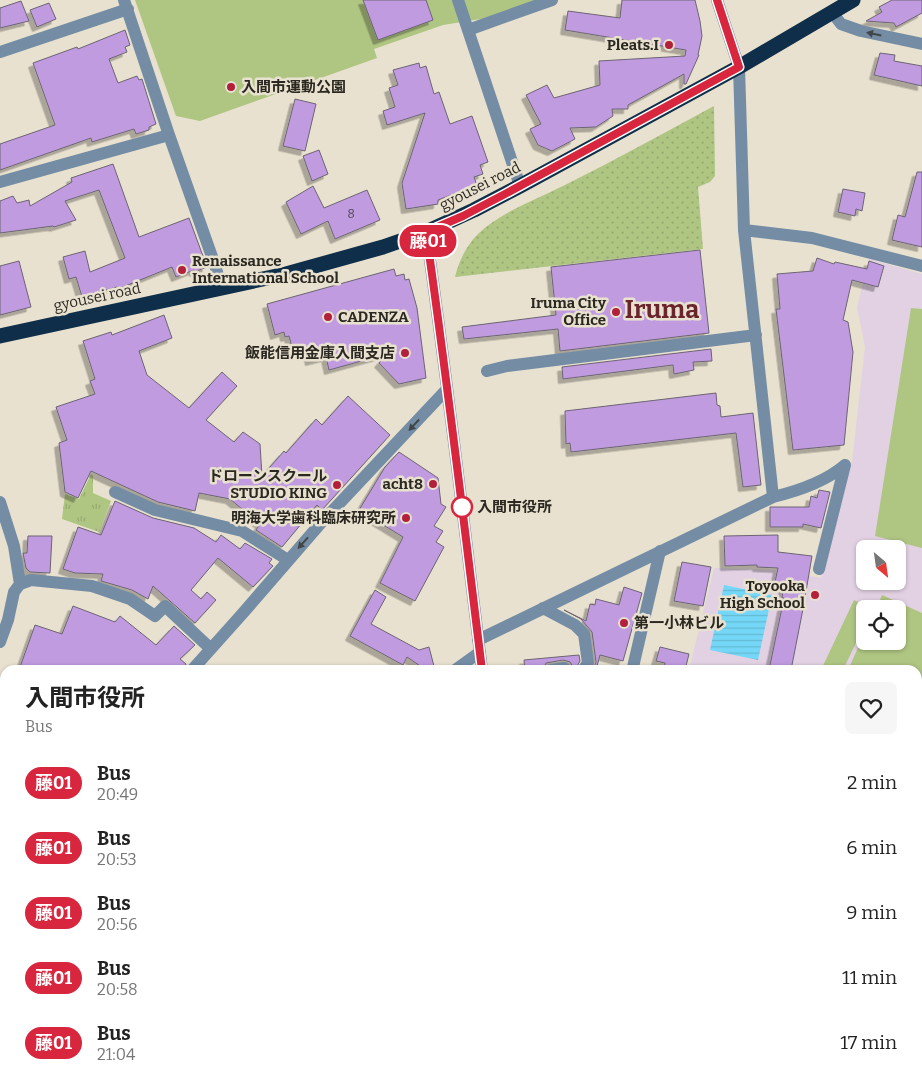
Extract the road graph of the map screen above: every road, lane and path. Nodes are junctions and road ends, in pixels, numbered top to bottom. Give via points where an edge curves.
1 (458, 0) edge
2 (552, 0) edge
3 (717, 0) edge
4 (853, 0) edge
5 (126, 4) edge
6 (832, 12) junction
7 (468, 30) junction
8 (922, 44) edge
9 (0, 52) edge
10 (739, 67) junction
11 (169, 134) junction
12 (0, 182) edge
13 (520, 186) junction
14 (744, 230) junction
15 (426, 232) junction
16 (922, 266) edge
17 (221, 289) junction
18 (756, 335) junction
19 (0, 336) edge
20 (487, 371) dead end
21 (447, 389) junction
22 (115, 492) dead end
23 (773, 497) junction
24 (0, 502) edge
25 (4, 530) edge
26 (660, 551) junction
27 (288, 560) junction
28 (819, 569) dead end
29 (20, 584) junction
30 (543, 608) junction
31 (4, 619) edge
32 (0, 642) edge
33 (479, 646) junction
34 (211, 649) junction
35 (197, 665) edge
36 (460, 665) edge
37 (481, 665) edge
38 (587, 665) edge
39 (633, 665) edge

1 - 7 street
2 - 7 street
3 - 10 street
4 - 6 highway, gyousei road
5 - 9 street
5 - 11 street
8 -> 6 street via 841,24
6 - 10 highway, gyousei road
7 - 13 street
10 - 13 highway, gyousei road
10 - 14 street
11 - 12 street
11 - 17 street
13 - 15 highway, gyousei road
14 - 16 street via 812,238
14 - 18 street
15 - 17 highway, gyousei road via 337,260
15 - 21 street
17 - 19 highway, gyousei road
18 - 20 street
18 - 23 street
21 -> 27 street
21 - 33 street
22 - 27 street via 155,510 242,531
23 - 26 street
23 - 28 street via 814,484 845,465
24 - 25 street
25 - 29 street via 14,546
26 - 30 street
26 - 39 street
27 - 34 street
29 - 31 street
29 - 34 street via 31,580 92,586 130,599 155,616 165,606
30 - 33 street
30 - 38 street via 575,625 584,634
31 - 32 street
33 - 36 street
33 - 37 street
34 - 35 street

